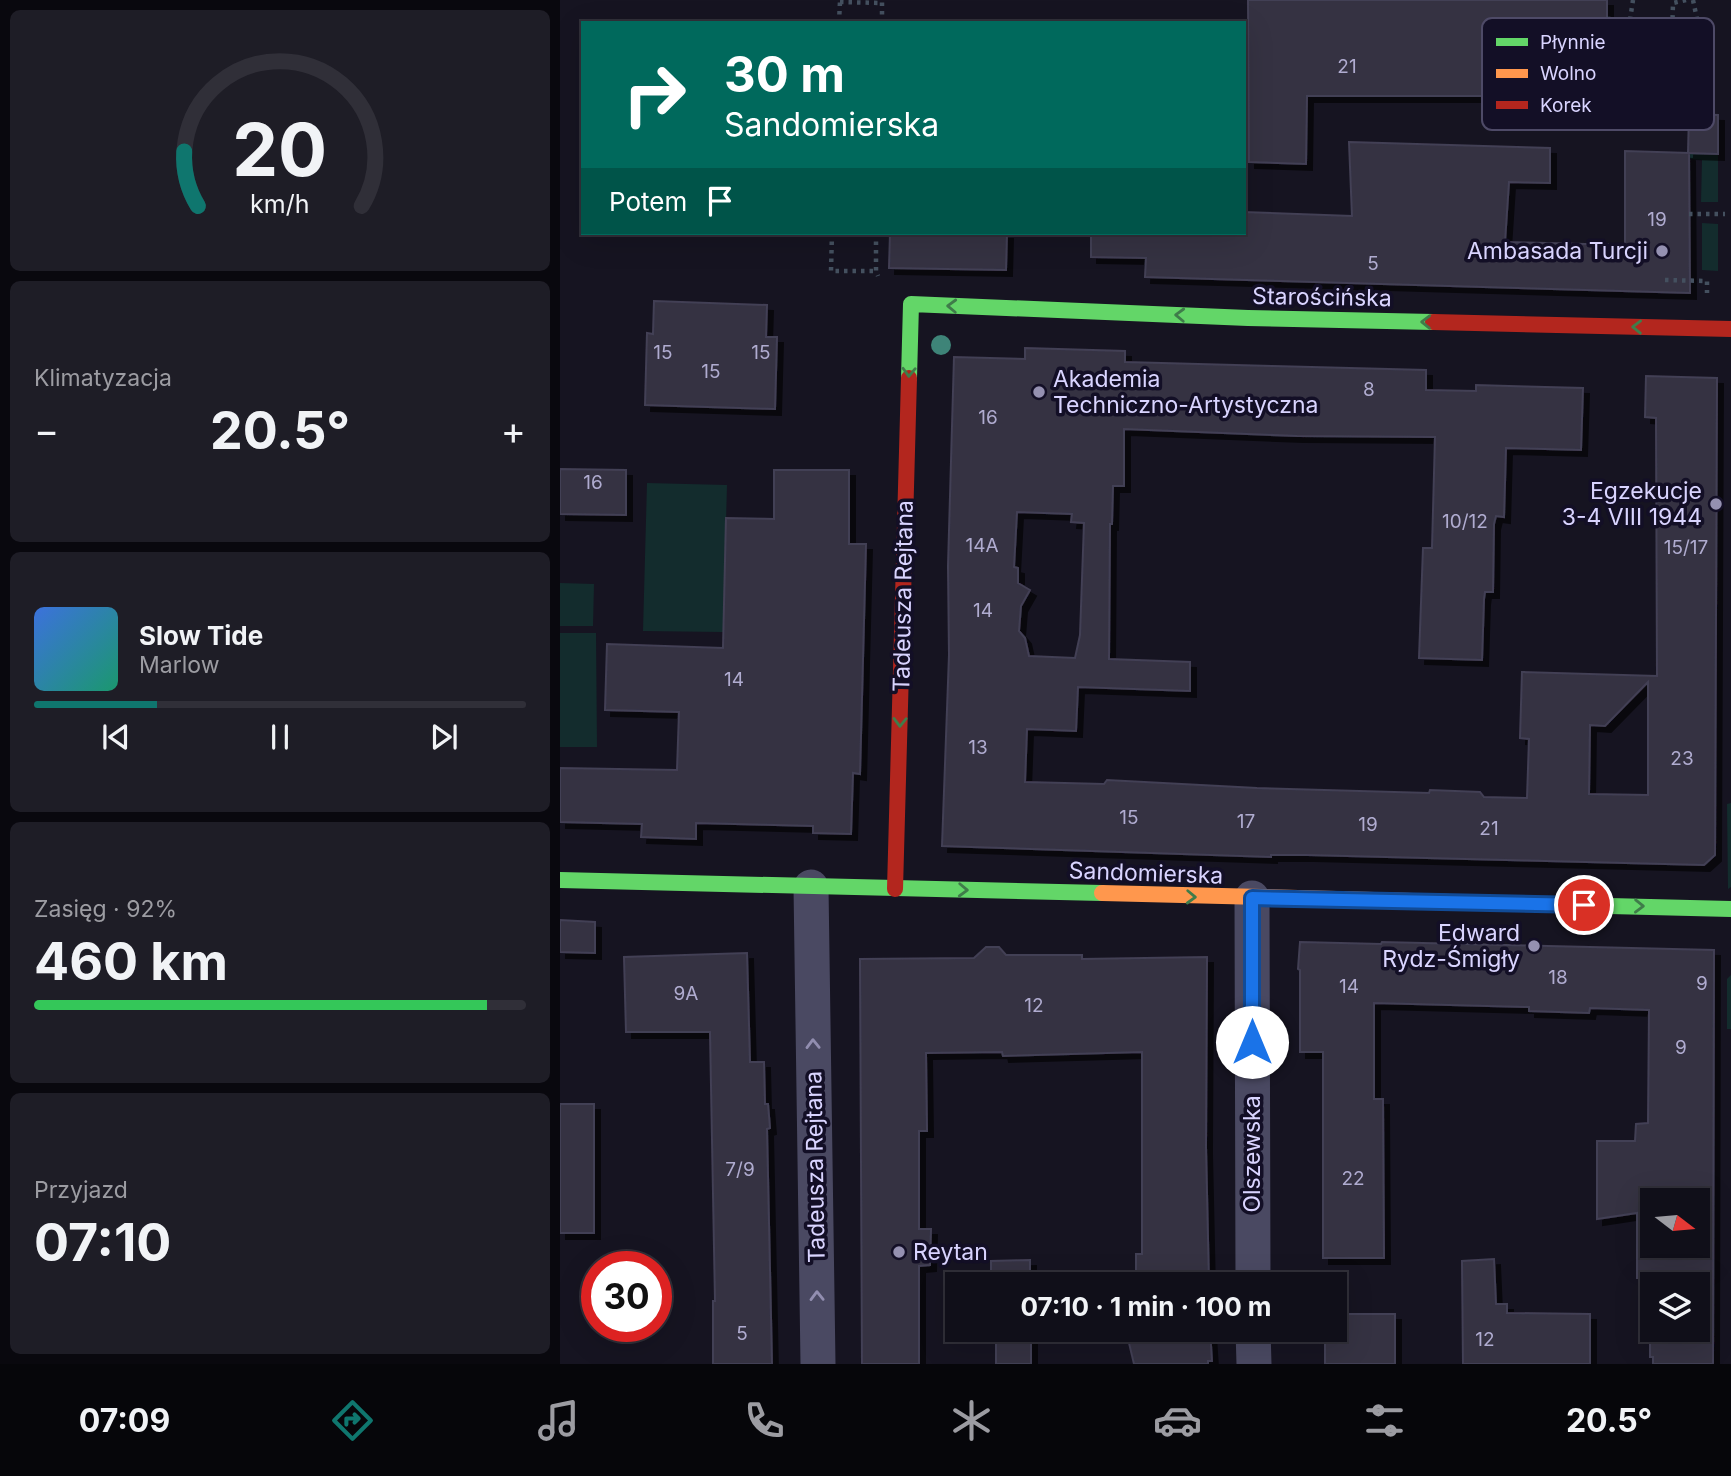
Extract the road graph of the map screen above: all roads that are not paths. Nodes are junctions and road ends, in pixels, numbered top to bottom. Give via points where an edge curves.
1 (911, 304) joint
2 (1731, 329) edge
3 (560, 880) edge
4 (811, 887) junction
5 (895, 889) junction
6 (1252, 898) junction
7 (1731, 909) edge
8 (1253, 1272) edge
9 (1254, 1342) edge
10 (818, 1364) edge
11 (1254, 1364) edge

2 -> 1 street, Starościńska via 1248,318
1 -> 5 street, Tadeusza Rejtana
3 - 4 street, Sandomierska
4 - 5 street, Sandomierska
10 -> 4 street, Tadeusza Rejtana
5 -> 6 street, Sandomierska
6 -> 7 street, Sandomierska
6 - 8 street, Olszewska
9 - 11 street

